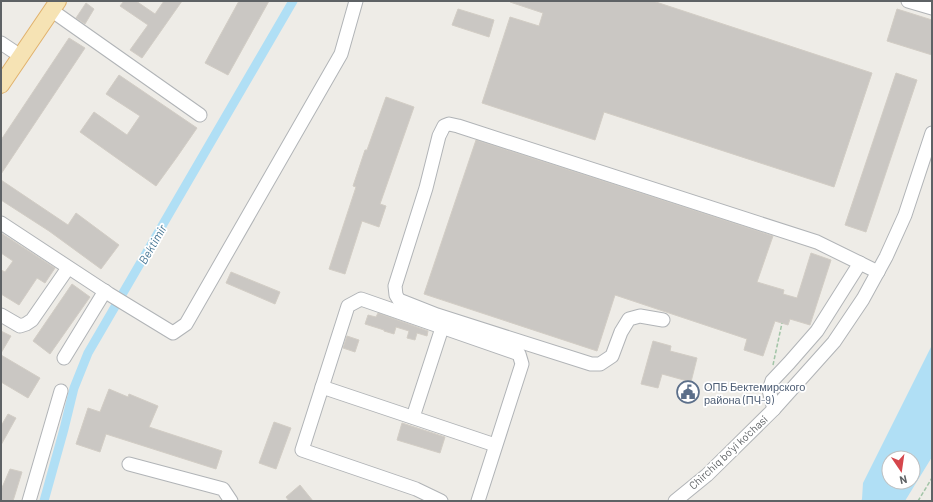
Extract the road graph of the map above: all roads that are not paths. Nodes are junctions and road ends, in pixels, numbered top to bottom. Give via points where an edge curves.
1 (356, 1) edge
2 (908, 1) edge
3 (52, 4) edge
4 (932, 8) edge
5 (7, 47) edge
6 (1, 68) edge
7 (1, 85) edge
8 (200, 115) dead end
9 (932, 133) edge
10 (1, 223) edge
11 (860, 264) junction
12 (68, 268) junction
13 (878, 272) junction
14 (107, 293) junction
15 (1, 315) edge
16 (663, 320) dead end
17 (442, 328) junction
18 (64, 358) dead end
19 (322, 387) junction
20 (61, 390) dead end
21 (774, 409) junction
22 (413, 417) junction
23 (495, 445) junction
24 (129, 464) dead end
25 (29, 501) edge
26 (231, 501) edge
27 (441, 501) edge
28 (478, 501) edge
29 (675, 501) edge

1 - 14 street via 341,54 186,324 173,333
2 - 4 street
3 - 5 main road
3 - 7 main road
3 - 8 street
5 - 6 main road
9 - 13 street, Chirchiq bo'yi ko'chasi via 905,215
10 - 12 street
11 - 13 street
11 - 16 street via 817,242 458,126 444,126 395,286 399,300 437,315 591,364 600,364 612,356 629,318 640,316
11 - 21 street via 817,331 772,380 769,390
12 - 14 street
12 - 15 street via 32,320 20,326
13 - 21 street, Chirchiq bo'yi ko'chasi via 834,342
14 - 18 street
17 - 19 street via 361,299 348,306
17 - 22 street
17 - 23 street via 519,354 522,364
19 - 22 street
19 - 27 street via 302,450 416,489
20 - 25 street
21 - 29 street, Chirchiq bo'yi ko'chasi via 707,475
22 - 23 street
23 - 28 street
24 - 26 street via 223,489

